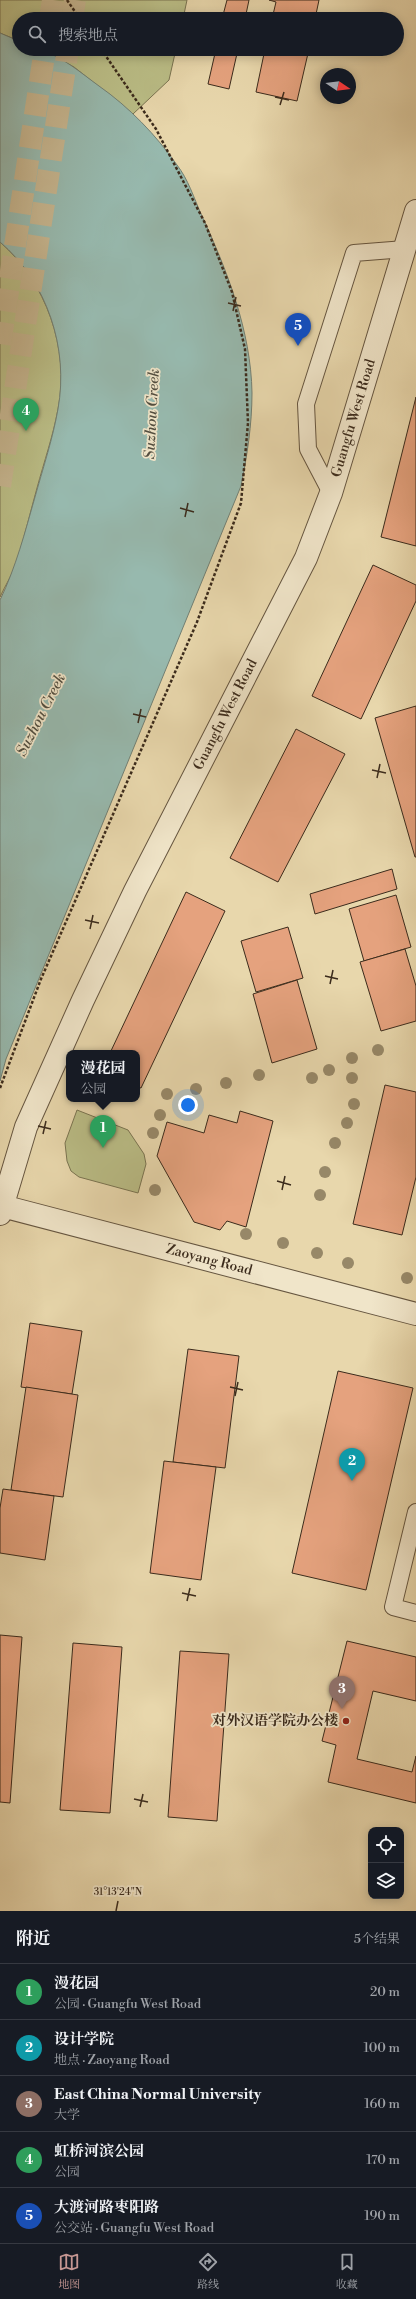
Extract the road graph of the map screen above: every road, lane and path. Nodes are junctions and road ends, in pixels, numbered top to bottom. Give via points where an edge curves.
1 (67, 0) edge
2 (75, 12) edge
3 (106, 56) edge
4 (416, 210) edge
5 (405, 249) junction
6 (331, 493) junction
7 (0, 1088) edge
8 (1, 1210) edge
9 (416, 1314) edge
10 (416, 1512) edge
11 (416, 1613) edge

1 - 2 path
3 - 7 path via 156,129 205,223 232,292 245,349 248,423 241,503 197,622 41,979
4 - 5 street, Guangfu West Road
5 - 6 street, Guangfu West Road
5 - 6 lane via 354,253 306,404 308,449
6 - 8 street, Guangfu West Road via 306,558 135,891 83,1000 26,1126
8 - 9 street, Zaoyang Road
10 - 11 lane via 393,1607

